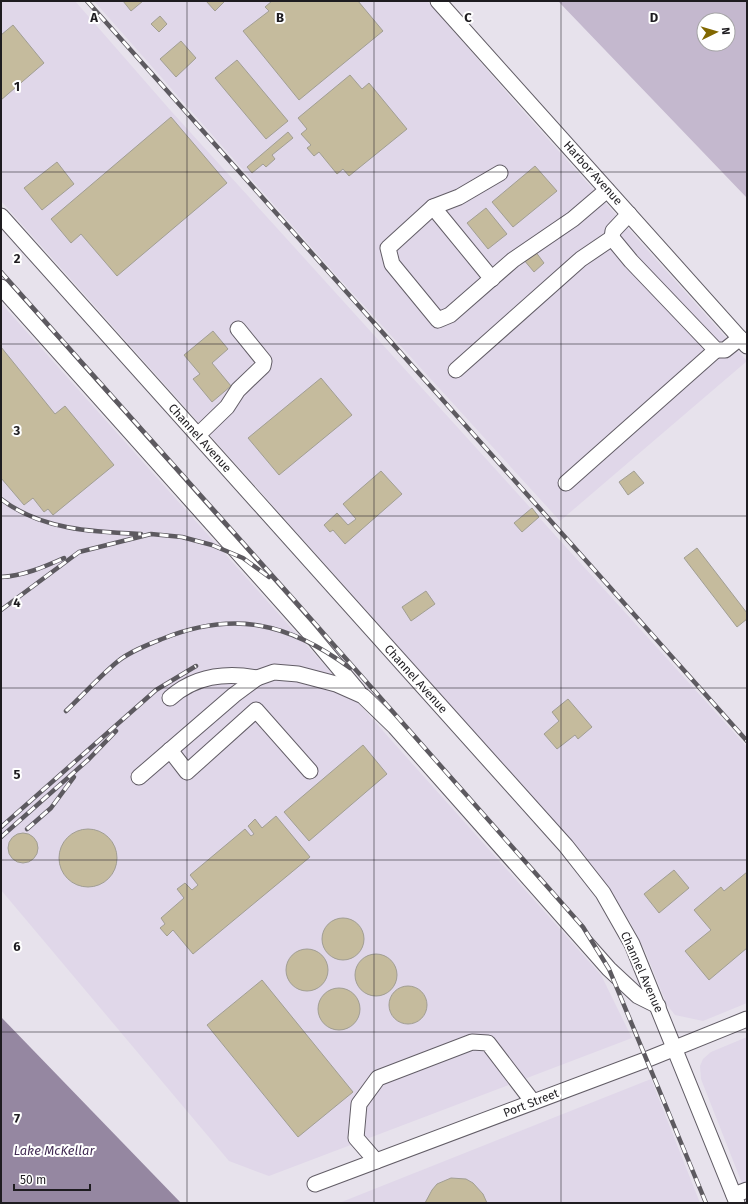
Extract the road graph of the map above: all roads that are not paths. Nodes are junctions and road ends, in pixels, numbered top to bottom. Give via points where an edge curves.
1 (438, 1) edge
2 (500, 173) dead end
3 (607, 190) junction
4 (433, 207) junction
5 (629, 214) junction
6 (1, 216) edge
7 (612, 238) junction
8 (492, 279) junction
9 (1, 287) edge
10 (238, 329) dead end
11 (744, 342) edge
12 (716, 350) junction
13 (456, 370) dead end
14 (198, 435) junction
15 (566, 483) dead end
16 (256, 678) junction
17 (363, 696) junction
18 (170, 698) dead end
19 (170, 750) junction
20 (310, 771) dead end
21 (139, 777) dead end
22 (658, 1006) junction
23 (747, 1019) edge
24 (675, 1047) junction
25 (533, 1102) junction
26 (376, 1161) junction
27 (314, 1184) dead end
28 (739, 1196) edge

1 - 3 street, Harbor Avenue
2 - 4 street via 459,197
3 - 5 street, Harbor Avenue
3 - 8 street via 572,219 513,260
4 - 8 street
4 - 8 street via 388,248 392,264 438,320 450,315
5 - 7 street via 613,231
5 - 11 street, Harbor Avenue
6 - 14 street, Channel Avenue
7 - 12 street
7 - 13 street via 581,259
9 - 17 street
10 - 14 street via 264,361 263,366
11 - 12 street via 725,350
12 - 15 street
14 - 22 street, Channel Avenue via 570,852 611,906 632,944
16 - 17 street via 274,672 298,674 336,684
16 - 18 street via 238,675 210,677 183,687
16 - 19 street
17 - 22 street via 395,727 610,969 638,996
19 - 20 street via 188,772 256,710
19 - 21 street
22 - 24 street, Channel Avenue
23 - 24 street, Port Street
24 - 25 street, Port Street
24 - 28 street, Channel Avenue
25 - 26 street, Port Street
25 - 26 street via 488,1043 472,1042 458,1047 378,1078 358,1104 356,1138
26 - 27 street, Port Street

